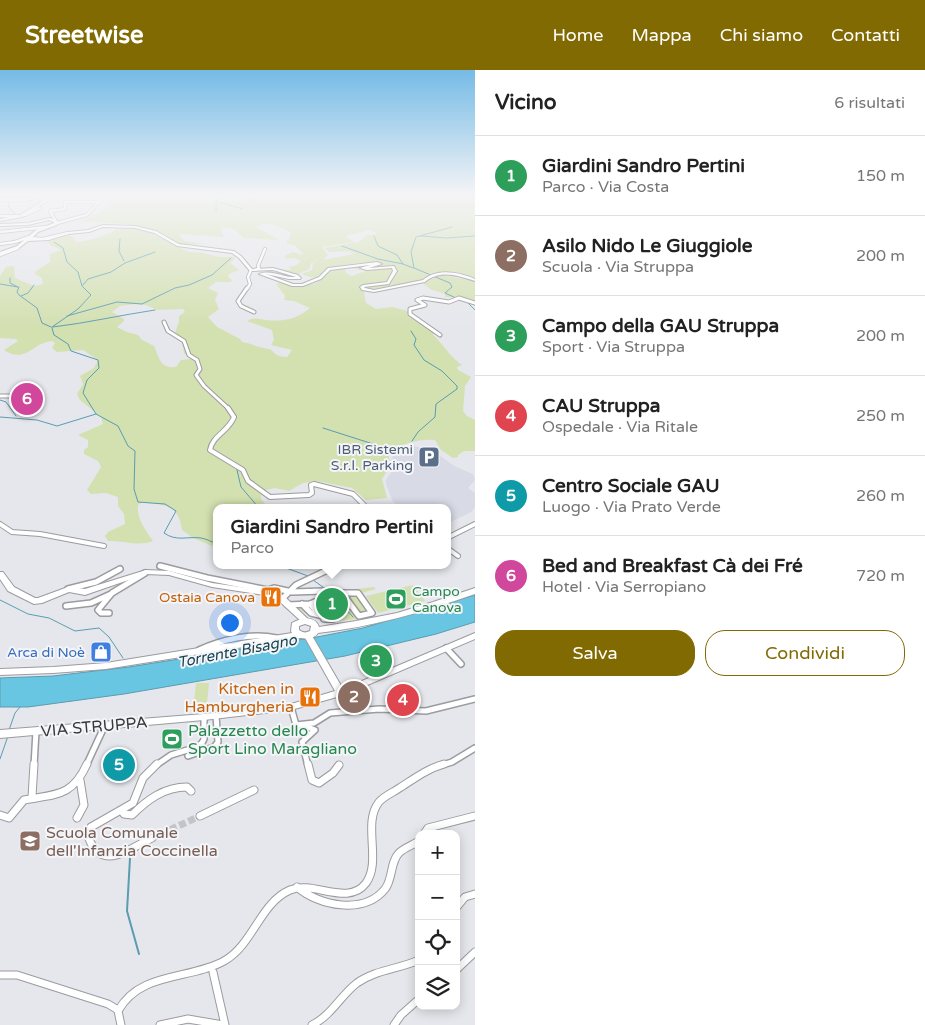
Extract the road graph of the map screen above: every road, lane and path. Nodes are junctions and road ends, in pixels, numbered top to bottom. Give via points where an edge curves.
1 (23, 240) edge
2 (27, 240) edge
3 (169, 240) edge
4 (0, 244) edge
5 (265, 249) dead end
6 (0, 254) edge
7 (253, 270) junction
8 (475, 280) edge
9 (475, 303) edge
10 (254, 312) dead end
11 (164, 322) dead end
12 (440, 335) dead end
13 (34, 389) dead end
14 (0, 396) edge
15 (363, 504) edge
16 (0, 524) edge
17 (475, 524) edge
18 (451, 536) edge
19 (104, 546) dead end
20 (451, 551) edge
21 (458, 556) dead end
22 (160, 566) dead end
23 (120, 569) dead end
24 (329, 569) edge
25 (146, 572) junction
26 (0, 574) edge
27 (68, 589) junction
28 (289, 592) junction
29 (324, 592) dead end
30 (475, 592) edge
31 (112, 593) junction
32 (340, 593) junction
33 (329, 596) junction
34 (282, 598) junction
35 (302, 604) junction
36 (310, 604) junction
37 (66, 606) dead end
38 (291, 608) junction
39 (109, 613) dead end
40 (322, 615) junction
41 (306, 630) junction
42 (475, 636) edge
43 (446, 648) junction
44 (462, 664) dead end
45 (0, 672) edge
46 (340, 694) junction
47 (475, 699) edge
48 (291, 707) junction
49 (216, 716) junction
50 (204, 718) junction
51 (105, 725) junction
52 (296, 725) junction
53 (36, 731) junction
54 (6, 734) edge
55 (475, 748) edge
56 (188, 756) dead end
57 (338, 765) dead end
58 (80, 780) junction
59 (254, 790) dead end
60 (191, 791) dead end
61 (32, 797) junction
62 (121, 810) junction
63 (0, 815) edge
64 (200, 816) tunnel mouth
65 (475, 816) edge
66 (77, 818) dead end
67 (427, 830) edge
68 (152, 838) tunnel mouth
69 (415, 844) edge
70 (298, 887) junction
71 (475, 894) edge
72 (460, 903) edge
73 (475, 952) edge
74 (415, 961) edge
75 (460, 967) edge
76 (213, 972) dead end
77 (0, 975) edge
78 (415, 1003) edge
79 (118, 1010) junction
80 (121, 1025) edge
81 (160, 1025) edge
82 (224, 1025) edge
83 (312, 1025) edge
84 (394, 1025) edge

1 - 4 street
2 - 6 street via 21,246
3 - 7 street via 178,245 233,252
5 - 7 street via 259,268
7 - 8 street via 274,268 299,278 261,274 303,286 320,278 326,270 338,267 377,263 380,264 362,268 394,268 388,283 362,287 368,291 424,281 434,273 461,275
7 - 10 street via 248,280 250,284 238,301
9 - 12 street via 460,298 449,302 423,298 417,301 425,305 410,309 410,314
11 - 15 street via 168,331 184,341 189,355 200,364 196,375 202,386 227,404 234,416 232,423 211,443 210,450 243,470 248,481 270,497 309,495 314,484 353,494
13 - 14 street via 14,396
16 - 19 street via 12,532
17 - 18 street
20 - 21 street
22 - 28 street via 268,590 283,588
23 - 27 street via 96,582
24 - 28 street
25 - 27 street via 93,591
25 - 31 street
25 - 34 street via 175,574 212,585
26 - 27 street via 11,589 34,601
28 - 29 street
28 - 34 street
30 - 41 main road via 363,624
31 - 37 street via 91,603
31 - 39 street via 98,610
32 - 32 street via 358,593 372,613 359,616
32 - 33 street
33 - 36 street
33 - 40 street via 337,604
34 - 38 street
35 - 36 street
35 - 38 street
35 - 40 street via 311,614
36 - 40 street
38 - 41 street
41 - 45 main road via 288,638 70,669
41 - 46 street
42 - 43 street, VIA STRUPPA
43 - 44 street
43 - 46 street, VIA STRUPPA
46 - 48 street, VIA STRUPPA
47 - 52 street via 426,711 379,709 330,713 309,725
48 - 49 street, VIA STRUPPA
48 - 52 street
49 - 50 street, VIA STRUPPA
49 - 56 street via 218,742 214,747
50 - 51 street, VIA STRUPPA
50 - 62 street via 202,743 157,764 143,778 133,803
51 - 53 street, VIA STRUPPA
51 - 58 street
52 - 57 street via 315,730 302,742 312,780 322,781
53 - 54 street, VIA STRUPPA
53 - 61 street
55 - 70 street via 452,762 428,769 375,806 374,858 366,882 354,891 344,893
58 - 61 street via 63,792
58 - 66 street via 84,805
59 - 64 street
60 - 62 street via 187,787 176,787 145,801 132,815
61 - 63 street via 24,800 9,818
62 - 68 street via 88,831 87,836 100,855 112,857
65 - 67 street
69 - 70 street via 399,854 386,888 366,902 336,904
70 - 79 street via 280,896 231,958 147,985 129,996
71 - 72 street via 465,897
73 - 75 street
74 - 83 street via 365,978 349,990 324,1019
76 - 82 street
77 - 79 street via 17,975
78 - 84 street
79 - 80 street
81 - 82 street via 188,1019

